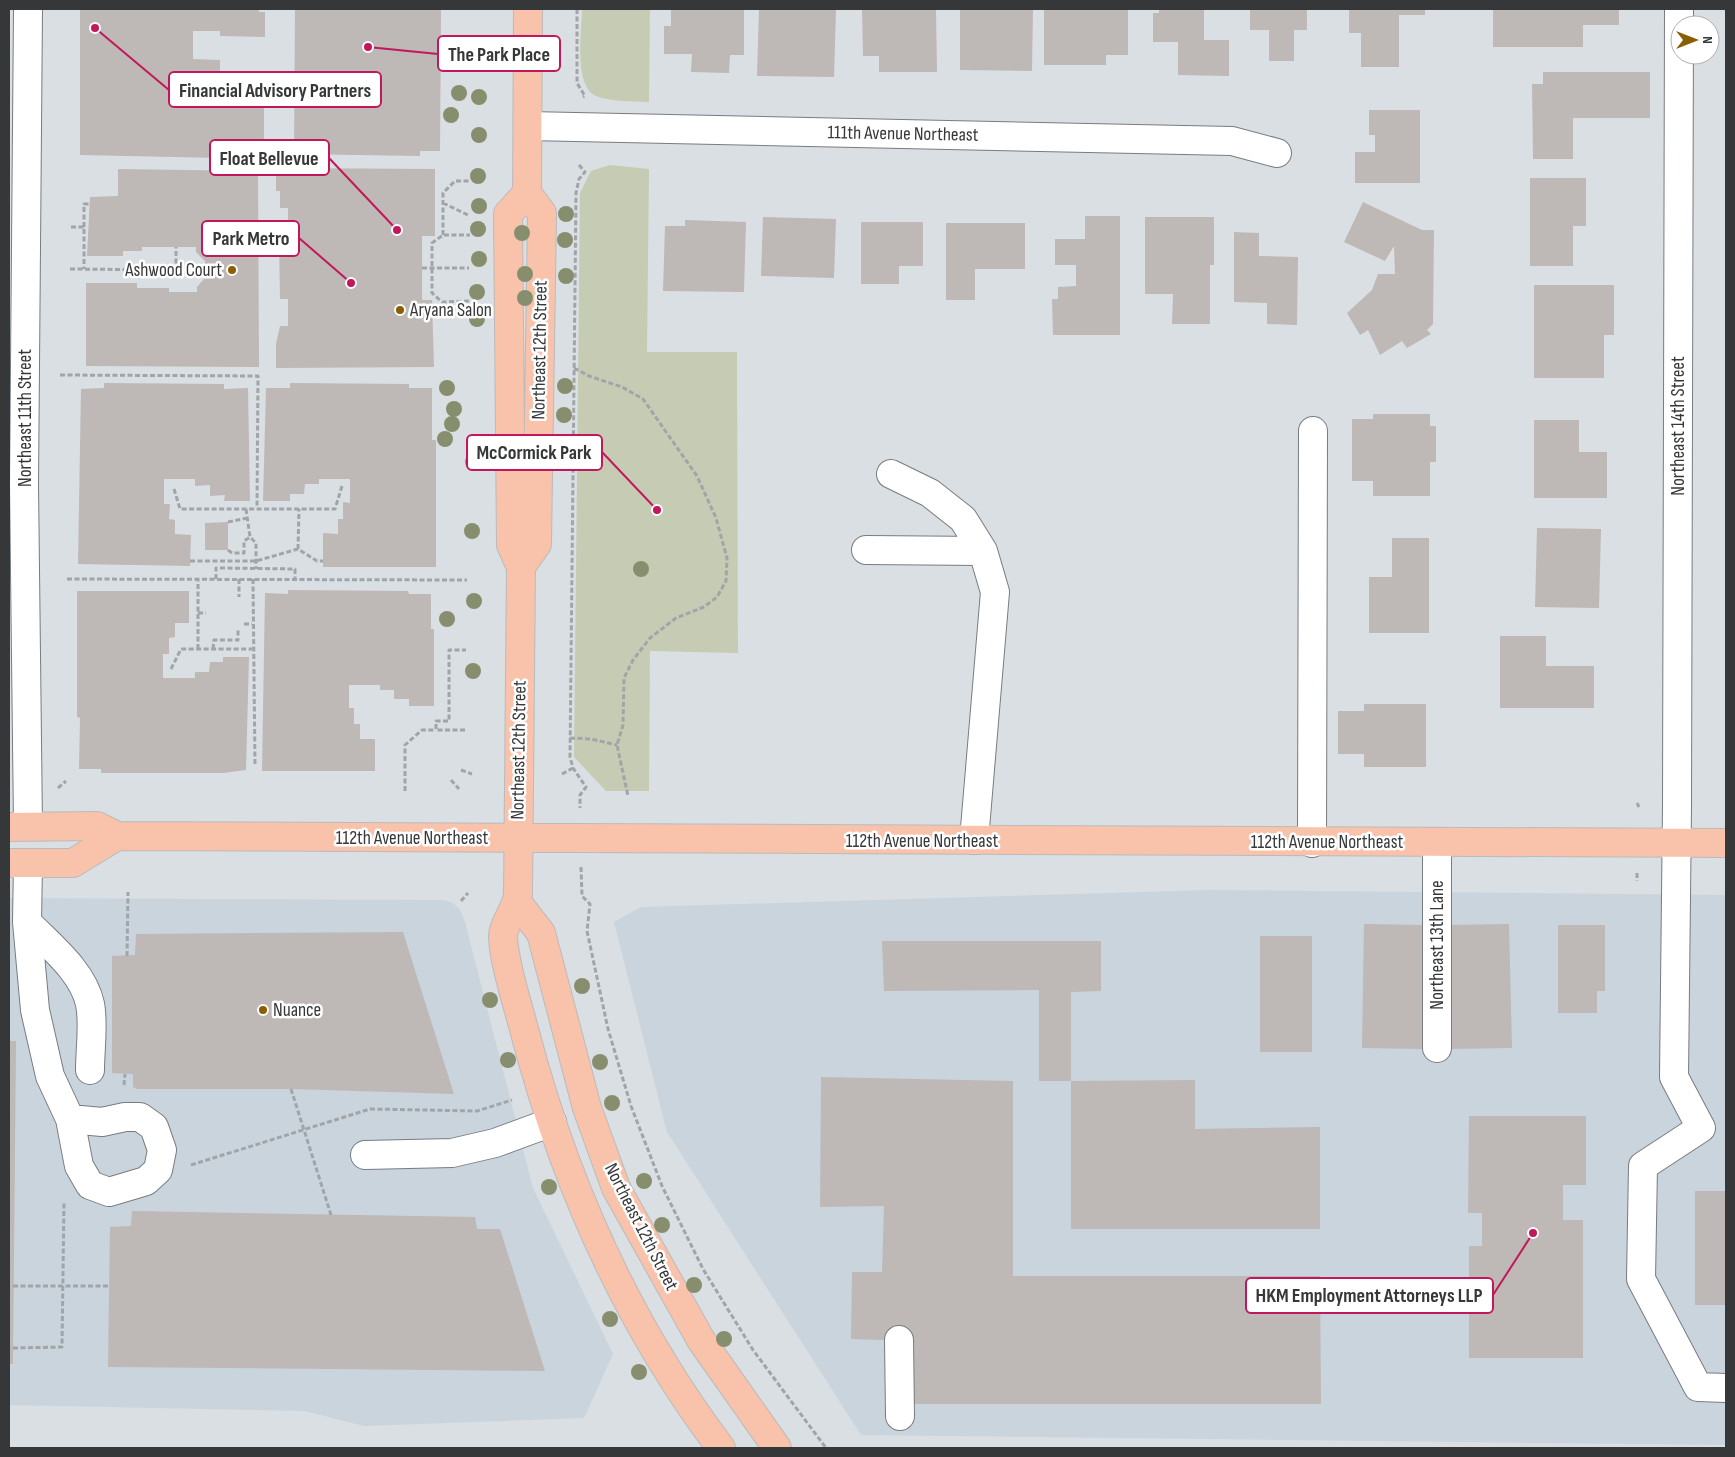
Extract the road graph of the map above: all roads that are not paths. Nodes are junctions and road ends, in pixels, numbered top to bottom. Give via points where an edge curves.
1 (28, 9) edge
2 (528, 9) edge
3 (1679, 9) edge
4 (528, 126) junction
5 (1277, 153) dead end
6 (1313, 431) dead end
7 (891, 474) dead end
8 (17, 484) edge
9 (866, 550) dead end
10 (983, 551) junction
11 (18, 827) edge
12 (117, 836) junction
13 (517, 838) junction
14 (974, 840) junction
15 (1312, 843) junction
16 (1436, 843) junction
17 (1676, 843) junction
18 (1726, 843) edge
19 (18, 863) edge
20 (517, 902) junction
21 (27, 922) junction
22 (1436, 1048) dead end
23 (90, 1070) dead end
24 (70, 1119) dead end
25 (552, 1122) junction
26 (365, 1155) dead end
27 (899, 1340) dead end
28 (1726, 1388) edge
29 (900, 1416) dead end
30 (720, 1448) edge
31 (777, 1448) edge

1 - 8 street, Northeast 11th Street
2 - 4 main road, Northeast 12th Street
3 - 17 street, Northeast 14th Street
4 - 5 street, 111th Avenue Northeast via 1232,141
4 - 13 main road, Northeast 12th Street via 527,193 542,213 538,544 522,567
6 - 15 street
7 - 10 street via 930,493 963,519
8 - 11 street, Northeast 11th Street
9 - 10 street
10 - 14 street via 995,592
11 - 12 main road, 112th Avenue Northeast via 97,826
12 - 13 main road, 112th Avenue Northeast
12 - 19 main road via 74,862
13 - 14 main road, 112th Avenue Northeast
13 - 20 main road, Northeast 12th Street
14 - 15 main road, 112th Avenue Northeast
15 - 16 main road, 112th Avenue Northeast
16 - 17 main road, 112th Avenue Northeast
16 - 22 street, Northeast 13th Lane
17 - 18 main road, 112th Avenue Northeast
17 - 28 street, Northeast 14th Street via 1674,1077 1701,1128 1643,1166 1641,1279 1698,1388
19 - 21 street
20 - 25 main road, Northeast 12th Street via 503,935 538,1082
20 - 31 main road, Northeast 12th Street via 541,933 587,1108 616,1188 702,1340
21 - 23 street via 71,968 89,1000
21 - 24 street via 35,1010 50,1076
25 - 26 street via 452,1154
25 - 30 main road, Northeast 12th Street via 579,1197 636,1318 696,1416
27 - 29 street

